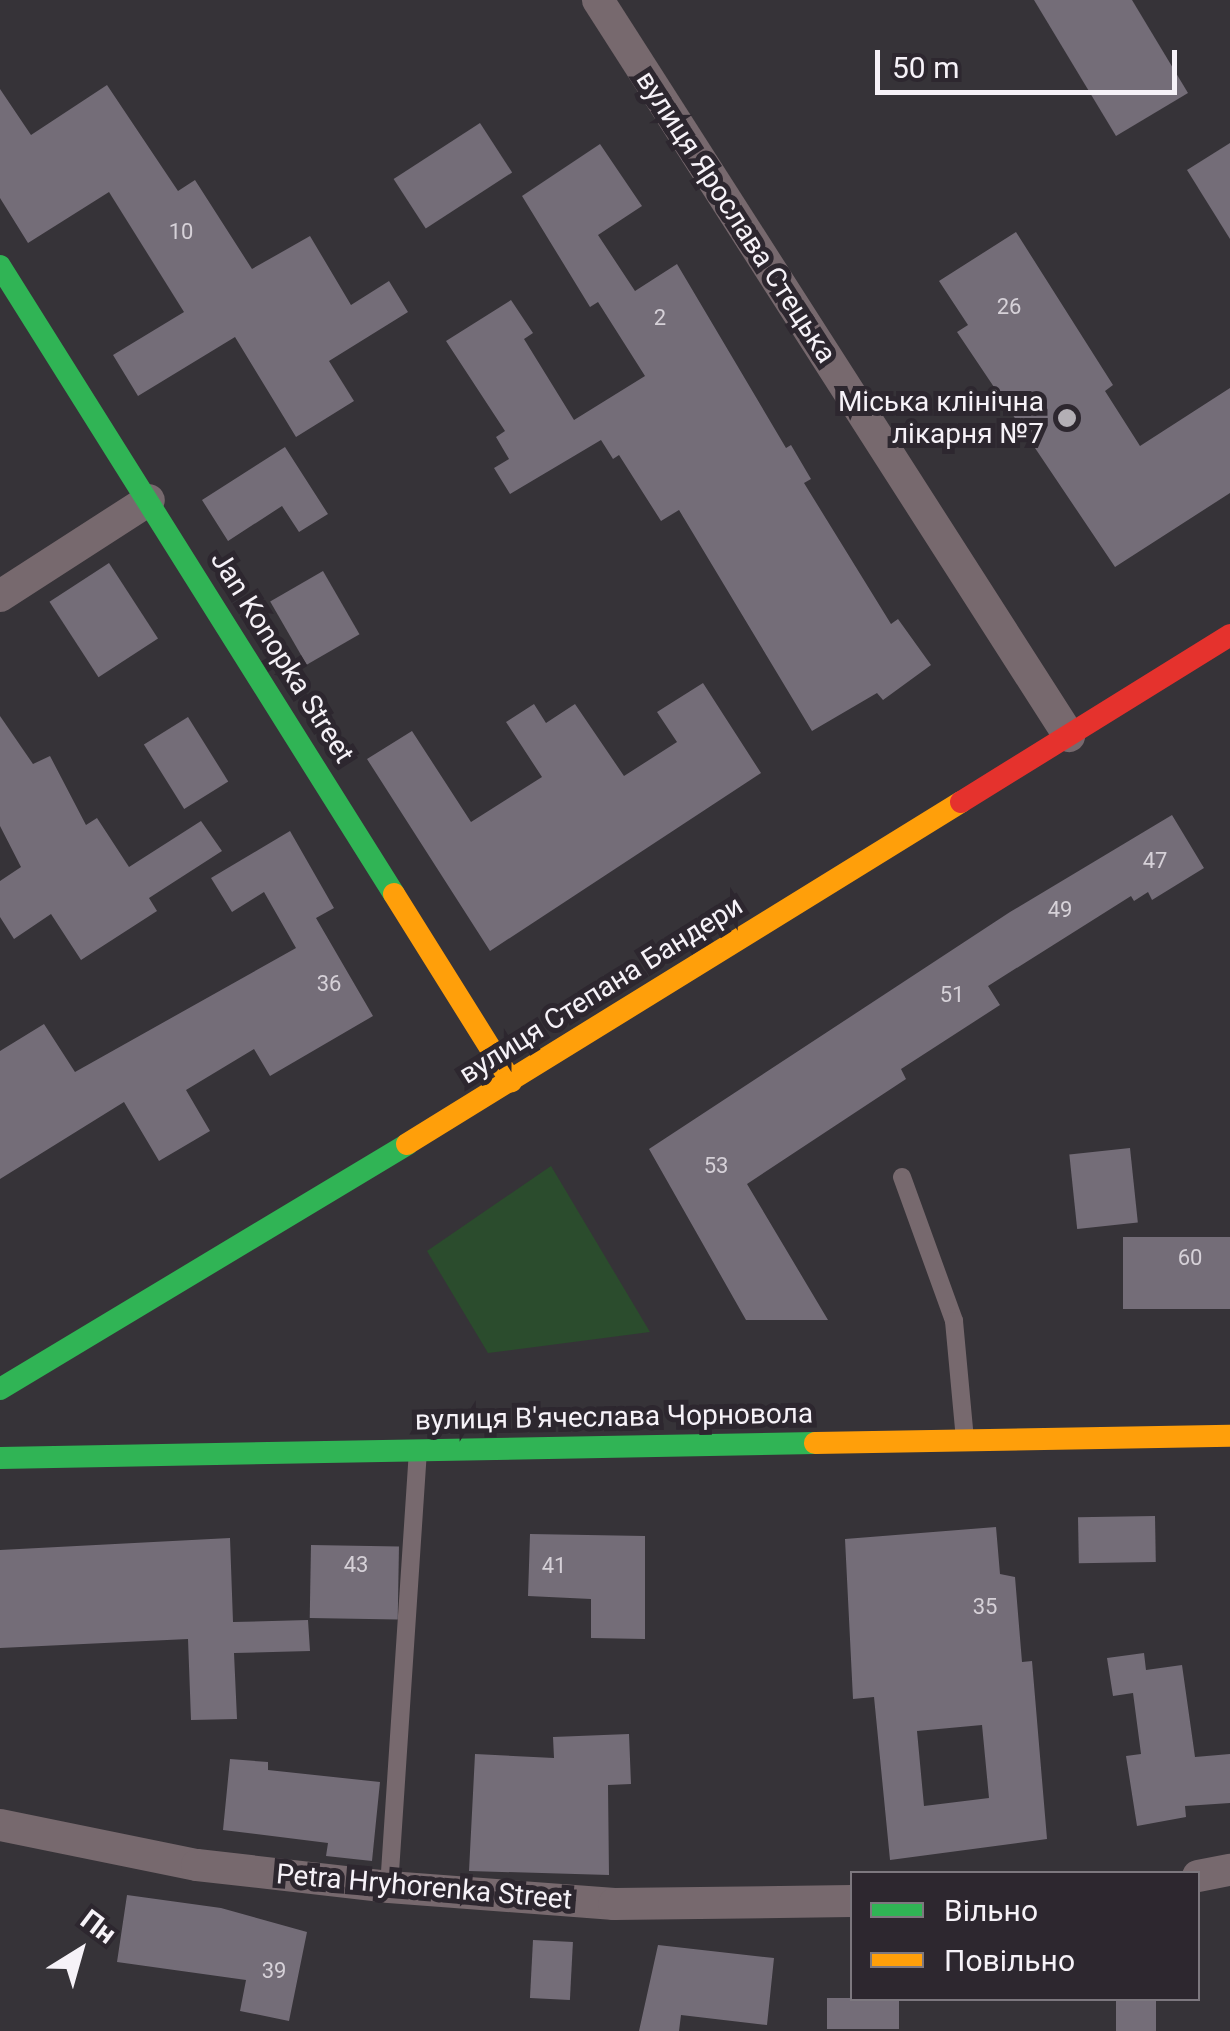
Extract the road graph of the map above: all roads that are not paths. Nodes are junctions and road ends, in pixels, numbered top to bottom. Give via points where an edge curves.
1 (598, 0) edge
2 (0, 266) edge
3 (148, 500) junction
4 (0, 596) edge
5 (1230, 635) edge
6 (1069, 736) junction
7 (511, 1082) junction
8 (902, 1178) dead end
9 (0, 1389) edge
10 (1230, 1436) edge
11 (965, 1441) junction
12 (418, 1451) junction
13 (0, 1458) edge
14 (0, 1826) edge
15 (1230, 1870) edge
16 (1200, 1876) edge
17 (390, 1886) junction
18 (850, 1901) edge

1 - 6 street, вулиця Ярослава Стецька
2 - 3 street, Jan Konopka Street
3 - 4 street
3 - 7 street, Jan Konopka Street
5 - 6 street, вулиця Степана Бандери
6 - 7 street, вулиця Степана Бандери
7 - 9 street, вулиця Степана Бандери
8 - 11 lane via 954,1320
10 - 11 street, вулиця В'ячеслава Чорновола
11 - 12 street, вулиця В'ячеслава Чорновола
12 - 13 street, вулиця В'ячеслава Чорновола
12 - 17 lane
14 - 17 street, Petra Hryhorenka Street via 196,1865
15 - 16 street
17 - 18 street, Petra Hryhorenka Street via 614,1904

